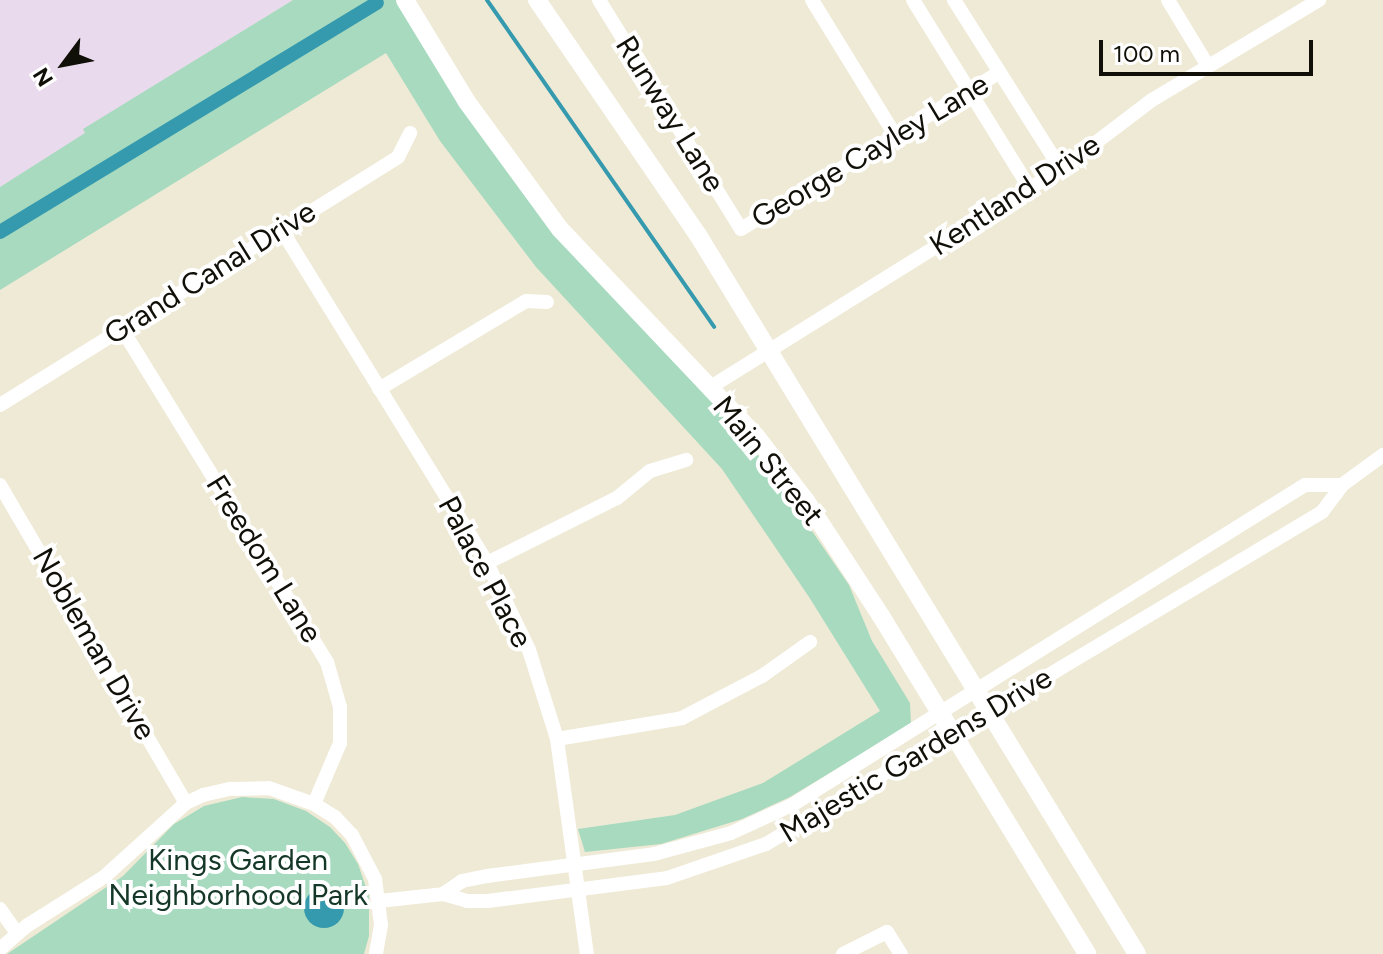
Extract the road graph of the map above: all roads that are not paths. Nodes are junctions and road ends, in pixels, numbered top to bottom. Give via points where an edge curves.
1 (405, 0) edge
2 (537, 0) edge
3 (599, 0) edge
4 (812, 0) edge
5 (913, 0) edge
6 (954, 0) edge
7 (1168, 0) edge
8 (1319, 0) edge
9 (1208, 66) junction
10 (999, 73) junction
11 (969, 91) junction
12 (410, 133) dead end
13 (895, 135) junction
14 (1061, 169) junction
15 (1030, 189) junction
16 (281, 229) junction
17 (741, 229) joint
18 (547, 302) dead end
19 (122, 329) junction
20 (768, 352) junction
21 (709, 388) junction
22 (379, 389) junction
23 (0, 405) edge
24 (1383, 455) edge
25 (686, 460) dead end
26 (0, 485) edge
27 (1342, 485) junction
28 (487, 563) junction
29 (1170, 569) junction
30 (1185, 594) junction
31 (810, 642) dead end
32 (976, 689) junction
33 (940, 712) junction
34 (989, 712) junction
35 (953, 734) junction
36 (557, 739) junction
37 (186, 803) junction
38 (314, 804) junction
39 (574, 863) junction
40 (578, 889) junction
41 (443, 894) junction
42 (379, 901) junction
43 (0, 909) edge
44 (17, 933) junction
45 (0, 949) edge
46 (376, 954) edge
47 (587, 954) edge
48 (843, 954) edge
49 (901, 954) edge
50 (1087, 954) edge
51 (1137, 954) edge

1 - 21 main road, Main Street via 467,102 560,229
2 - 20 main road, Main Street via 698,235
3 - 17 street, Runway Lane
4 - 13 street
5 - 11 street
6 - 10 street
7 - 9 street
8 - 9 street, Kentland Drive
9 - 14 street, Kentland Drive via 1147,103
10 - 11 street, George Cayley Lane
10 - 14 street
11 - 13 street, George Cayley Lane
11 - 15 street
12 - 16 street, Grand Canal Drive via 398,157
13 - 17 street, George Cayley Lane
14 - 15 street, Kentland Drive
15 - 20 street, Kentland Drive
16 - 19 street, Grand Canal Drive
16 - 22 street, Palace Place
18 - 22 street via 526,301
19 - 23 street, Grand Canal Drive
19 - 38 street, Freedom Lane via 327,662 340,707 340,743
20 - 21 street, Kentland Drive
20 - 32 main road, Main Street
21 - 33 main road, Main Street via 756,436 806,501
22 - 28 street, Palace Place
24 - 27 street, Majestic Gardens Drive
25 - 28 street via 650,471 617,498
26 - 37 street, Nobleman Drive
27 - 29 street, Majestic Gardens Drive via 1305,485
27 - 30 street, Majestic Gardens Drive via 1322,512
28 - 36 street, Palace Place via 529,650
29 - 30 street
29 - 32 street, Majestic Gardens Drive
30 - 34 street, Majestic Gardens Drive
31 - 36 street via 762,676 682,718
32 - 33 street, Majestic Gardens Drive
32 - 34 main road, Main Street
33 - 35 main road, Main Street
33 - 39 street, Majestic Gardens Drive via 792,805 731,833 654,854
34 - 35 street, Majestic Gardens Drive
34 - 51 main road, Main Street
35 - 40 street, Majestic Gardens Drive via 766,844 667,878
35 - 50 main road, Main Street
36 - 39 street, Palace Place
37 - 38 street via 230,789 269,788
37 - 44 street via 104,877
38 - 42 street via 352,835 375,879
39 - 40 street, Palace Place
39 - 41 street, Majestic Gardens Drive via 462,881
40 - 41 street, Majestic Gardens Drive via 488,901
40 - 47 street, Palace Place
41 - 42 street, Majestic Gardens Drive
42 - 46 street
43 - 44 street
44 - 45 street
48 - 49 street via 887,932

